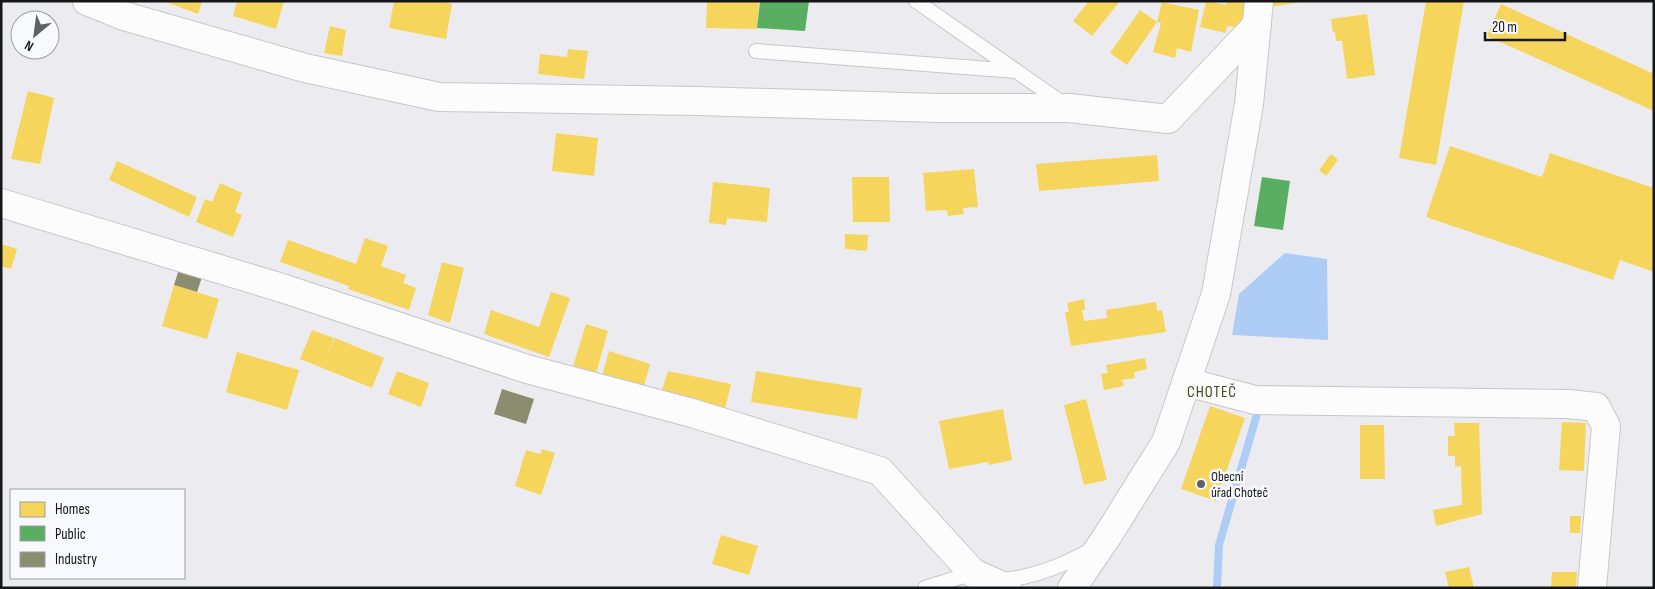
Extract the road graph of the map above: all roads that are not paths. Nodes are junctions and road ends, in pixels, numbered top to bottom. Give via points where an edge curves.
1 (87, 1) edge
2 (916, 1) edge
3 (1258, 13) edge
4 (756, 51) dead end
5 (1016, 71) junction
6 (1069, 108) junction
7 (1, 203) edge
8 (1186, 382) junction
9 (1108, 535) junction
10 (989, 580) edge
11 (925, 588) edge
12 (1072, 588) edge
13 (1592, 588) edge

1 - 6 street via 124,16 305,68 440,97
2 - 5 lane
3 - 6 street via 1168,119
3 - 8 street via 1249,104 1216,294
4 - 5 lane
5 - 6 lane
7 - 10 street via 282,288 527,369 692,413 880,471
8 - 9 street via 1166,442
8 - 13 street via 1255,400 1596,407 1606,426
9 - 10 lane via 1095,548 1064,565 1008,580
9 - 12 street
10 - 11 lane

